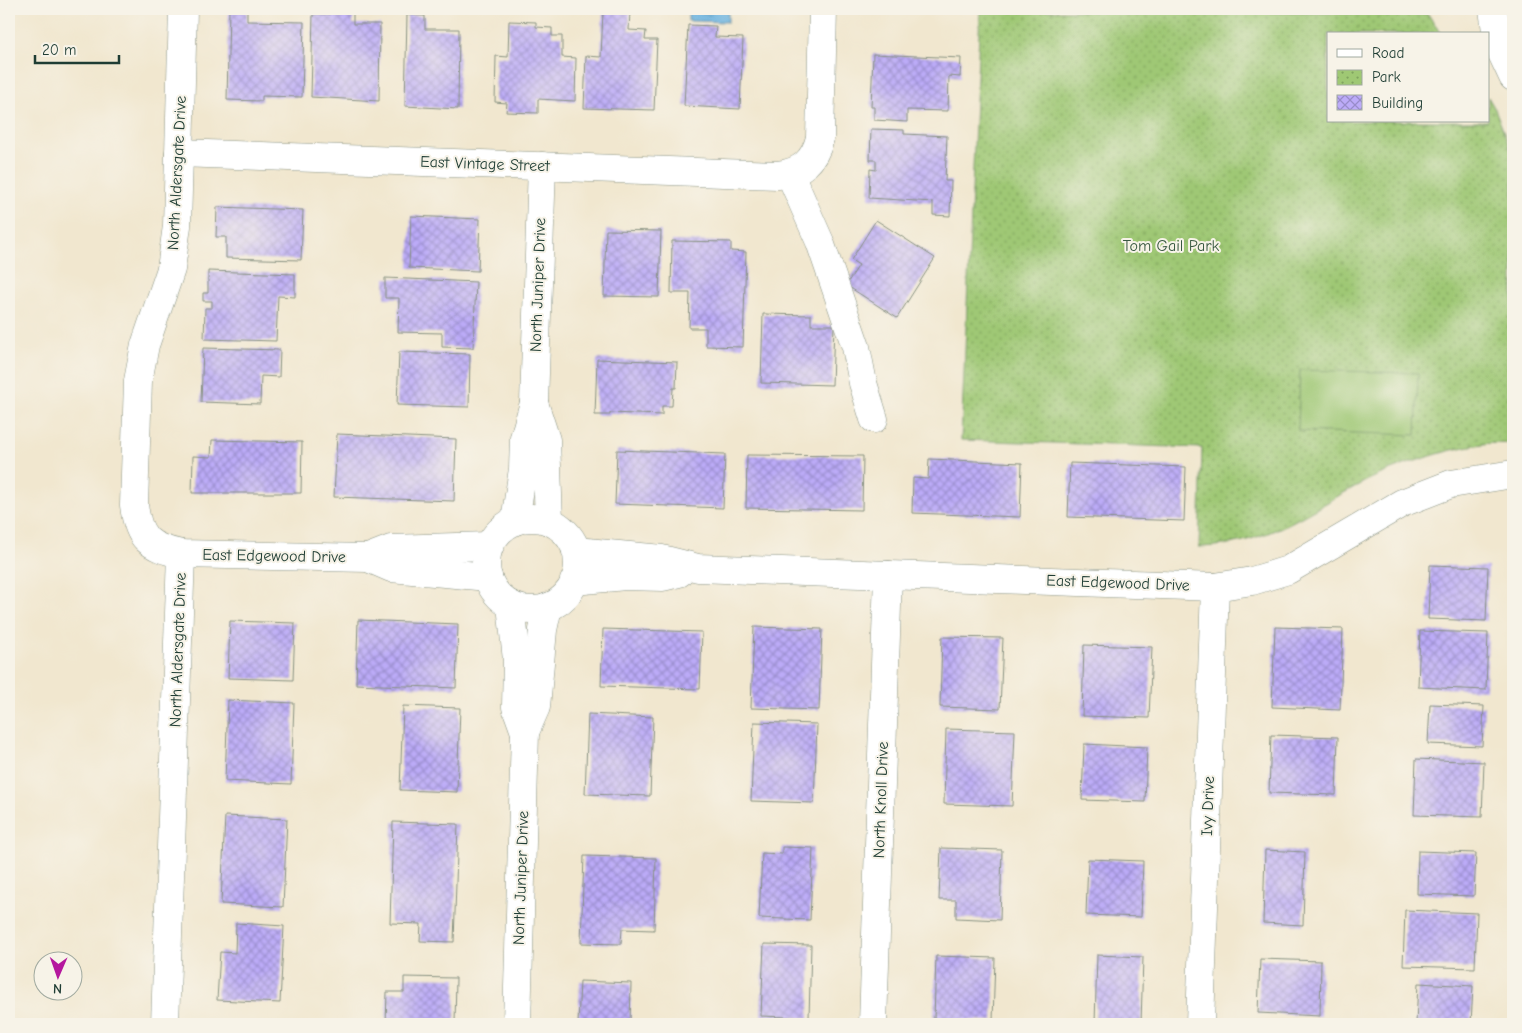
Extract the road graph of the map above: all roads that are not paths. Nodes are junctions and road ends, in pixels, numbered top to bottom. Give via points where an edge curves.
1 (183, 9) edge
2 (823, 9) edge
3 (1493, 9) edge
4 (1513, 78) edge
5 (179, 153) junction
6 (542, 166) junction
7 (790, 174) junction
8 (534, 403) junction
9 (874, 419) dead end
10 (1513, 474) edge
11 (515, 521) junction
12 (549, 521) junction
13 (489, 546) junction
14 (576, 551) junction
15 (181, 554) junction
16 (368, 558) junction
17 (698, 568) junction
18 (888, 575) junction
19 (488, 577) junction
20 (574, 581) junction
21 (1215, 587) junction
22 (511, 605) junction
23 (548, 607) junction
24 (525, 732) junction
25 (165, 1024) edge
26 (517, 1024) edge
27 (873, 1024) edge
28 (1200, 1024) edge

1 - 5 street, North Aldersgate Drive
2 - 7 street via 820,138 811,160
3 - 4 street via 1498,46
5 - 6 street, East Vintage Street
5 - 15 street, North Aldersgate Drive via 171,269 145,345 138,381 134,505 136,524 143,537 160,549
6 - 7 street, East Vintage Street
6 - 8 street, North Juniper Drive
7 - 9 street via 820,242 856,347
8 - 11 street, North Juniper Drive via 524,438 524,469
8 - 12 street, North Juniper Drive via 546,440
10 - 21 street, East Edgewood Drive via 1451,484 1402,503 1288,570 1252,581
11 - 12 street via 526,518
11 - 13 street via 500,531
12 - 14 street via 561,528
13 - 16 street, East Edgewood Drive via 391,549
13 - 19 street
14 - 17 street, East Edgewood Drive via 662,559
14 - 20 street
15 - 16 street, East Edgewood Drive
15 - 25 street, North Aldersgate Drive
16 - 19 street, East Edgewood Drive via 391,568
17 - 18 street, East Edgewood Drive
17 - 20 street, East Edgewood Drive via 663,577 625,576
18 - 21 street, East Edgewood Drive
18 - 27 street, North Knoll Drive
19 - 22 street via 493,589
20 - 23 street via 559,601
21 - 28 street, Ivy Drive
22 - 23 street via 523,609
22 - 24 street, North Juniper Drive via 518,660 516,707
23 - 24 street, North Juniper Drive via 536,707
24 - 26 street, North Juniper Drive

